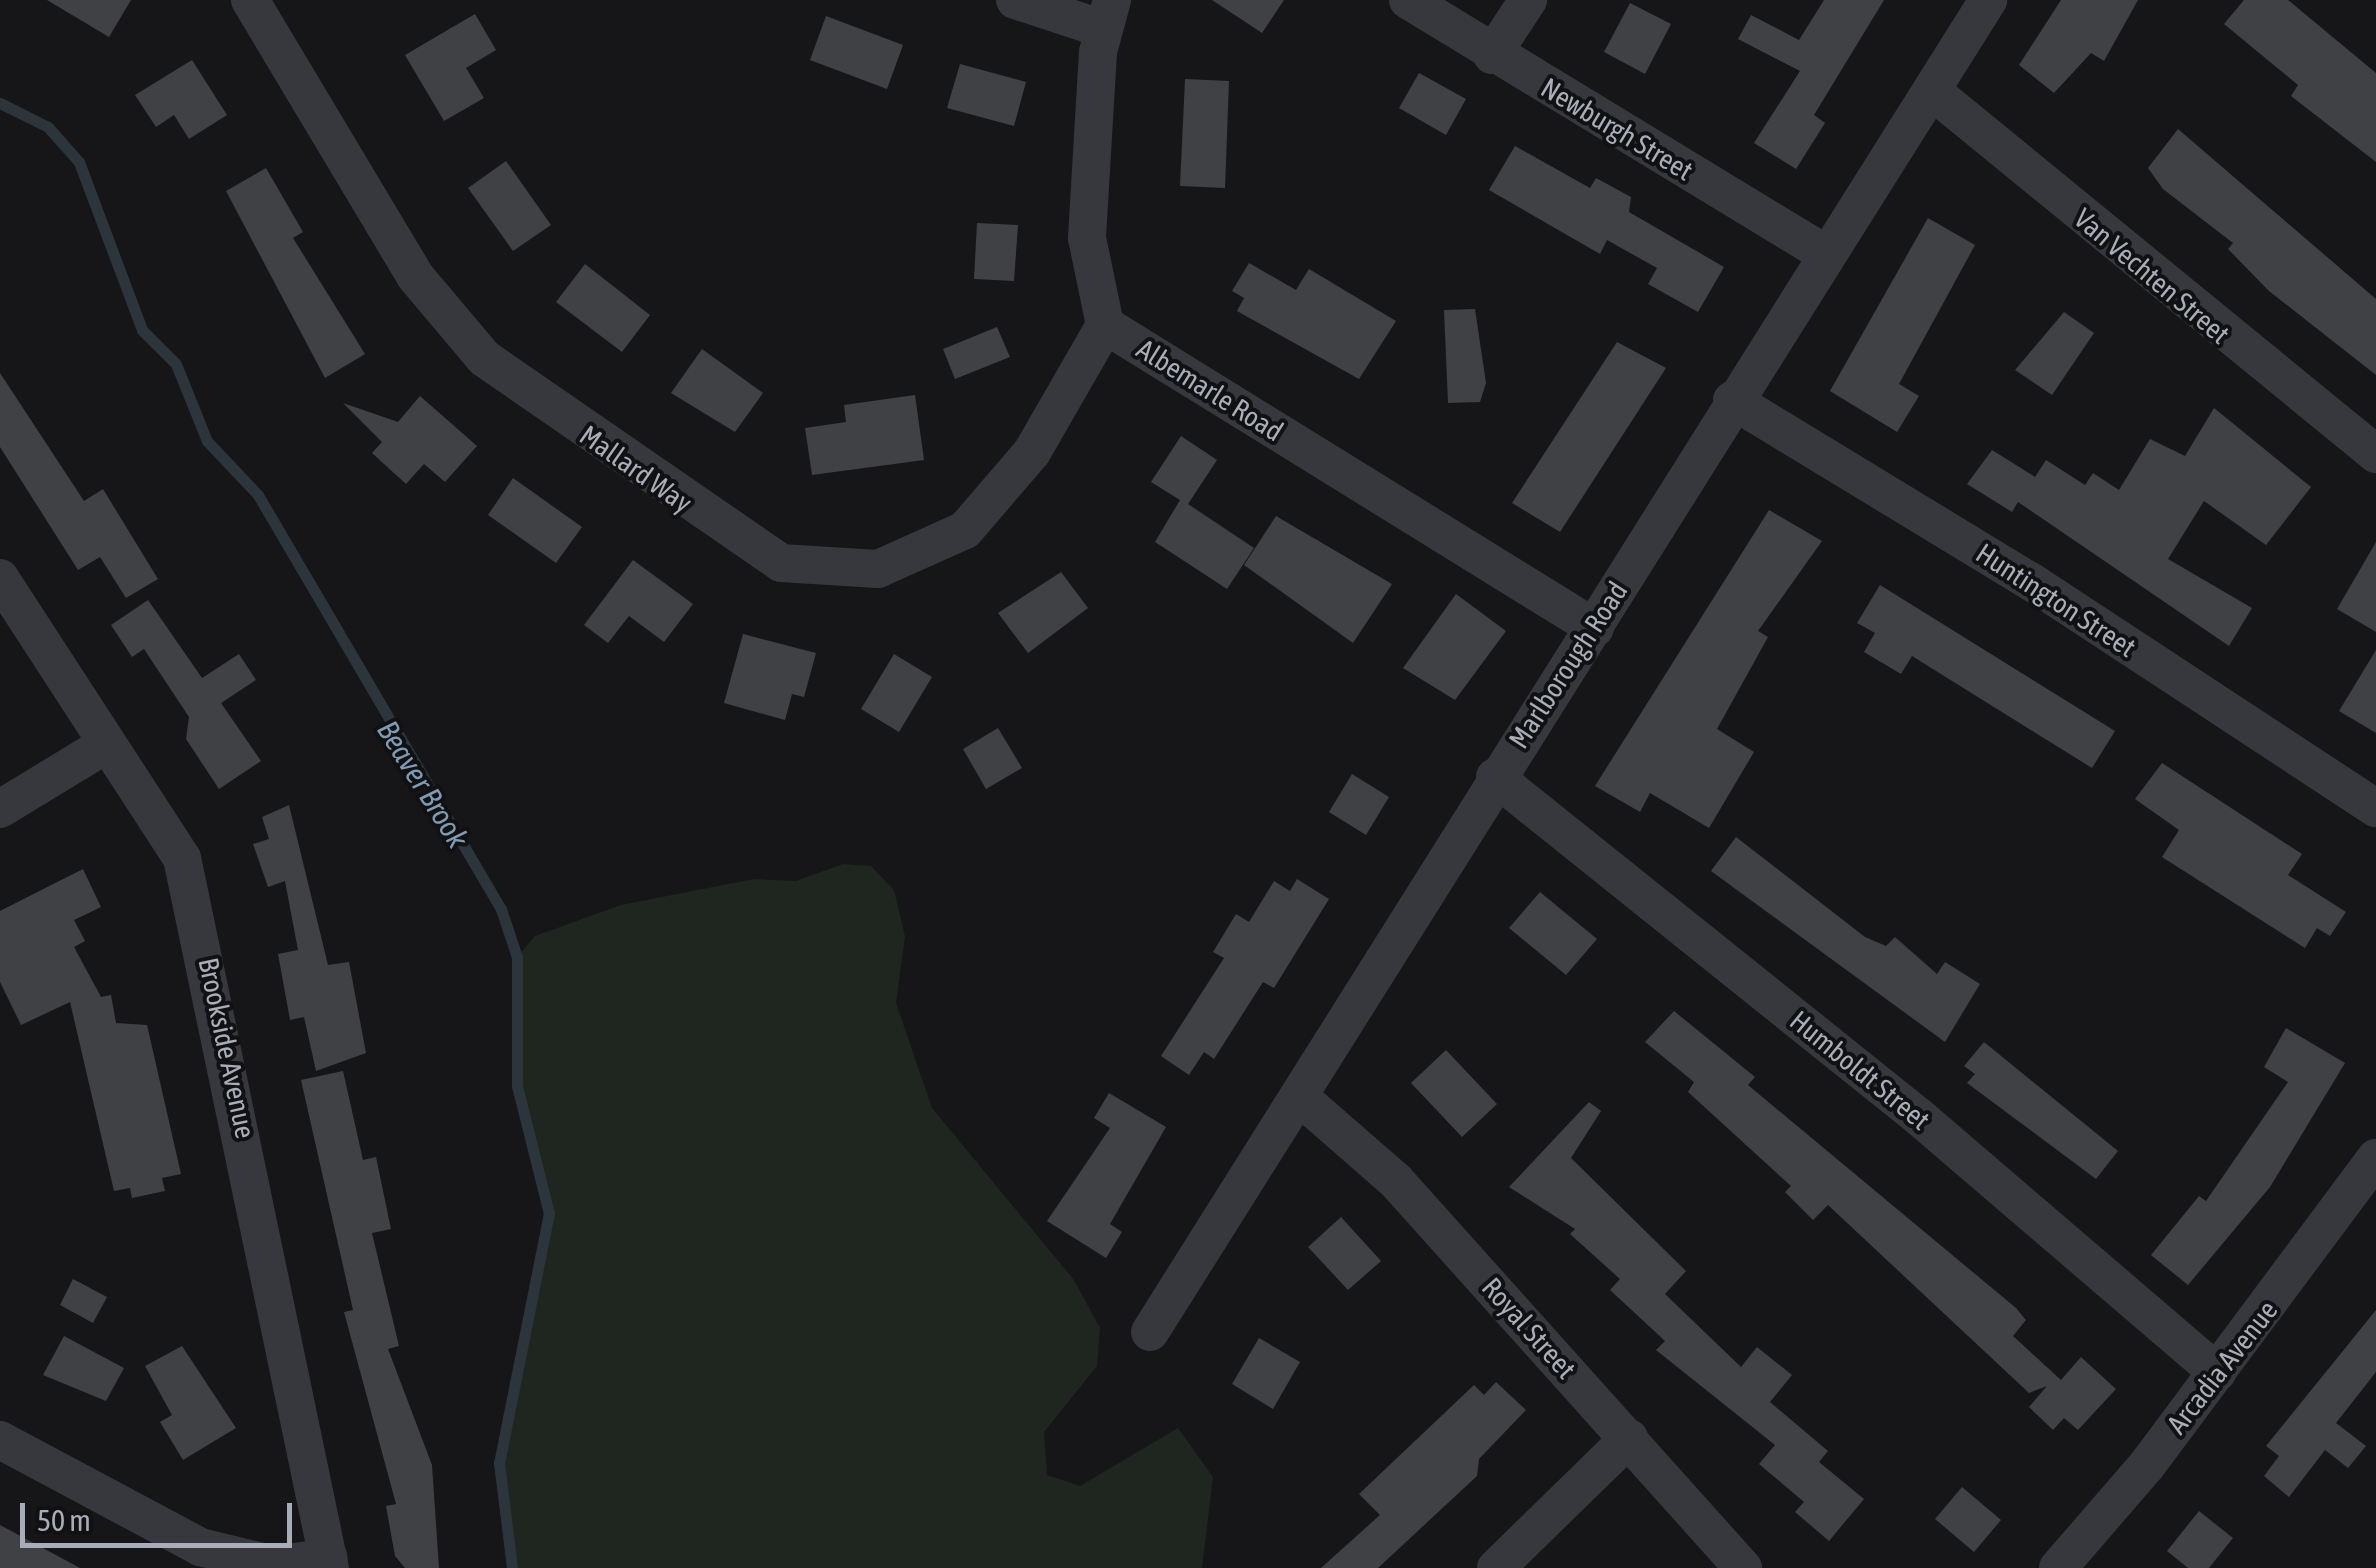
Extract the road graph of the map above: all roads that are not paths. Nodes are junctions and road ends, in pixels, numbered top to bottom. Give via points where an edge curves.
1 (250, 0) edge
2 (1015, 0) edge
3 (1408, 0) edge
4 (1528, 0) edge
5 (1988, 0) edge
6 (1108, 14) edge
7 (1492, 55) junction
8 (1932, 91) junction
9 (1827, 255) junction
10 (1106, 325) junction
11 (1732, 400) junction
12 (2376, 454) edge
13 (0, 578) edge
14 (1595, 628) junction
15 (107, 744) junction
16 (1496, 778) junction
17 (0, 808) edge
18 (2376, 808) edge
19 (1302, 1100) junction
20 (2376, 1158) edge
21 (1150, 1332) dead end
22 (2217, 1372) junction
23 (1630, 1438) junction
24 (0, 1440) edge
25 (330, 1563) edge
26 (1496, 1568) edge
27 (1743, 1568) edge
28 (2058, 1568) edge

1 - 10 street, Mallard Way via 414,276 484,358 782,563 878,569 965,530 1032,452
2 - 6 street
3 - 7 street, Newburgh Street
4 - 7 street
5 - 8 street, Marlborough Road
6 - 10 street, Albemarle Road via 1087,238
7 - 9 street, Newburgh Street
8 - 9 street, Marlborough Road
8 - 12 street, Van Vechten Street
9 - 11 street, Marlborough Road
10 - 14 street, Albemarle Road
11 - 14 street, Marlborough Road
11 - 18 street, Huntington Street
13 - 15 street, Brookside Avenue
14 - 16 street, Marlborough Road
15 - 17 street
15 - 25 street, Brookside Avenue via 182,858 200,921
16 - 19 street, Marlborough Road
16 - 22 street, Humboldt Street via 1918,1116
19 - 21 street, Marlborough Road
19 - 23 street, Royal Street via 1396,1181
20 - 22 street, Arcadia Avenue
22 - 28 street, Arcadia Avenue
23 - 26 street
23 - 27 street, Royal Street
24 - 25 street via 200,1547 274,1564

